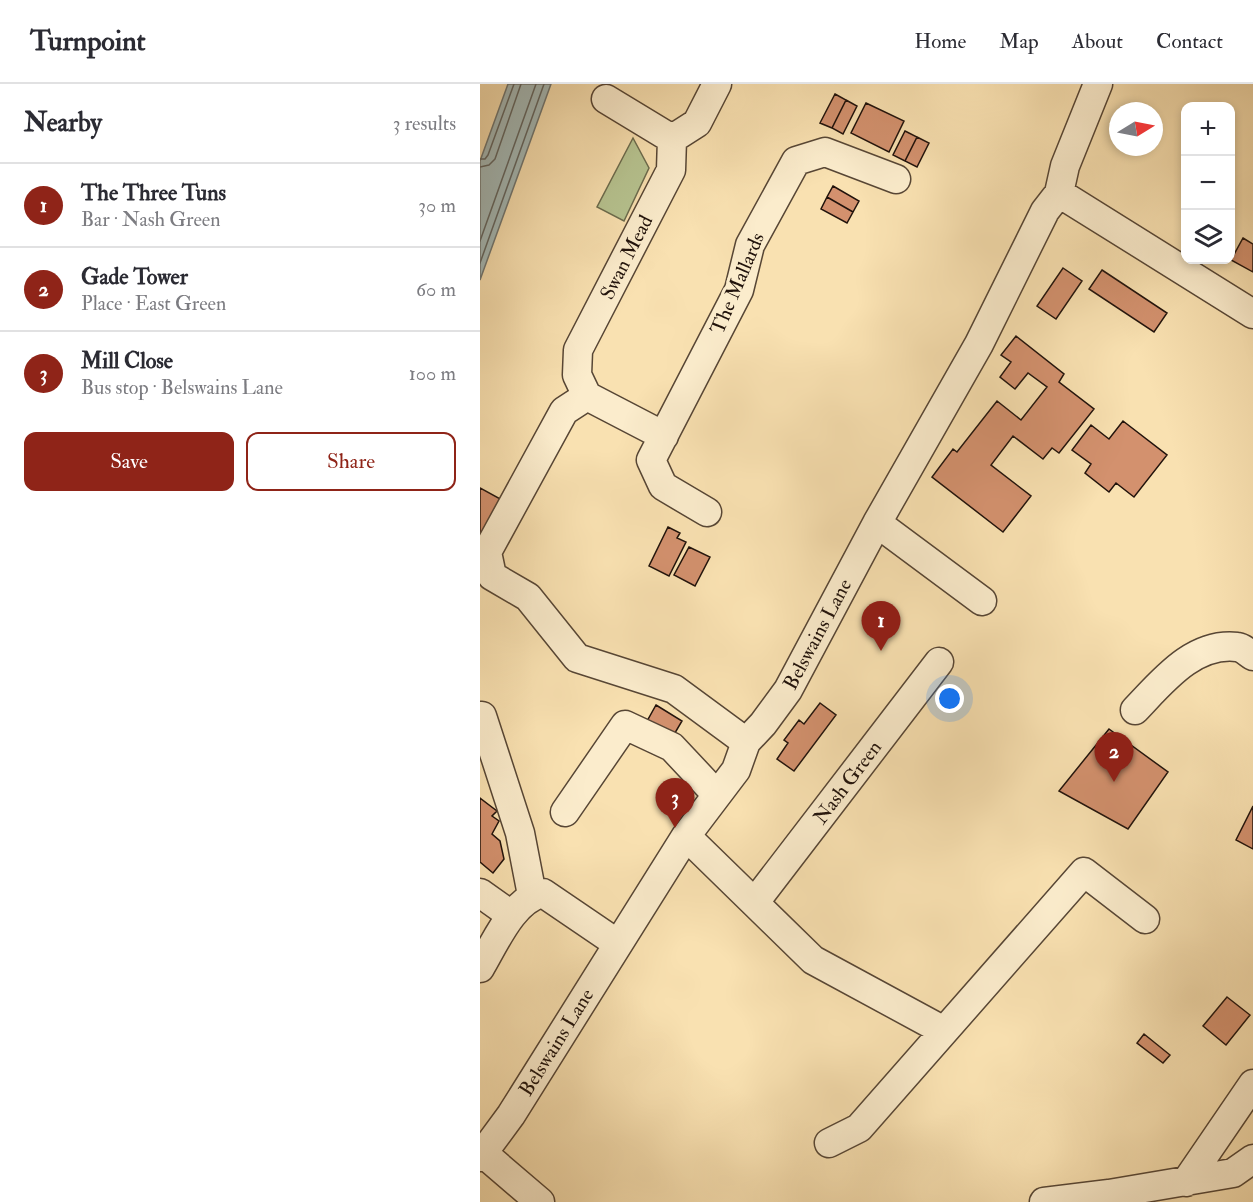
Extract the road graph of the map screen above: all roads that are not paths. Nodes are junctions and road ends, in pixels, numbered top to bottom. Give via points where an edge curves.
1 (717, 84) edge
2 (1098, 84) edge
3 (606, 99) dead end
4 (672, 138) junction
5 (896, 179) dead end
6 (1059, 193) junction
7 (1253, 314) edge
8 (582, 386) junction
9 (664, 436) junction
10 (707, 512) dead end
11 (877, 523) junction
12 (982, 601) dead end
13 (1253, 656) edge
14 (939, 662) dead end
15 (1135, 710) dead end
16 (482, 716) dead end
17 (746, 742) junction
18 (717, 795) junction
19 (565, 812) dead end
20 (686, 836) junction
21 (480, 892) edge
22 (532, 895) junction
23 (755, 902) junction
24 (511, 915) junction
25 (1146, 919) dead end
26 (618, 944) junction
27 (480, 968) edge
28 (944, 1031) junction
29 (1253, 1084) edge
30 (829, 1143) dead end
31 (482, 1156) edge
32 (1253, 1159) edge
33 (1186, 1182) junction
34 (1110, 1198) edge
35 (540, 1202) edge
36 (1044, 1202) edge

1 - 4 street via 697,123
2 - 6 street, Belswains Lane via 1065,166
3 - 4 street
4 - 8 street, Swan Mead via 671,170 578,351
5 - 9 street, The Mallards via 825,152 796,161 750,245 739,290
6 - 7 street
6 - 11 street, Belswains Lane via 1045,211 979,344
8 - 9 street
8 - 17 street via 564,411 488,552 492,576 528,597 577,658 674,689
9 - 10 street, The Mallards via 651,460 663,486
11 - 12 street
11 - 17 street, Belswains Lane via 788,690
13 - 15 street via 1239,646 1209,649 1176,668
14 - 23 street, Nash Green
16 - 22 street via 520,833
17 - 18 street, Belswains Lane via 736,770
18 - 19 street via 672,747 625,725
18 - 20 street, Belswains Lane
20 - 23 street
20 - 26 street, Belswains Lane
21 - 24 street
22 - 24 street
22 - 26 street via 543,892
23 - 28 street via 813,960
24 - 27 street
25 - 28 street via 1084,872
26 - 31 street, Belswains Lane
28 - 30 street via 860,1128
29 - 33 street
31 - 35 street
32 - 33 street via 1233,1173
33 - 34 street
34 - 36 street

